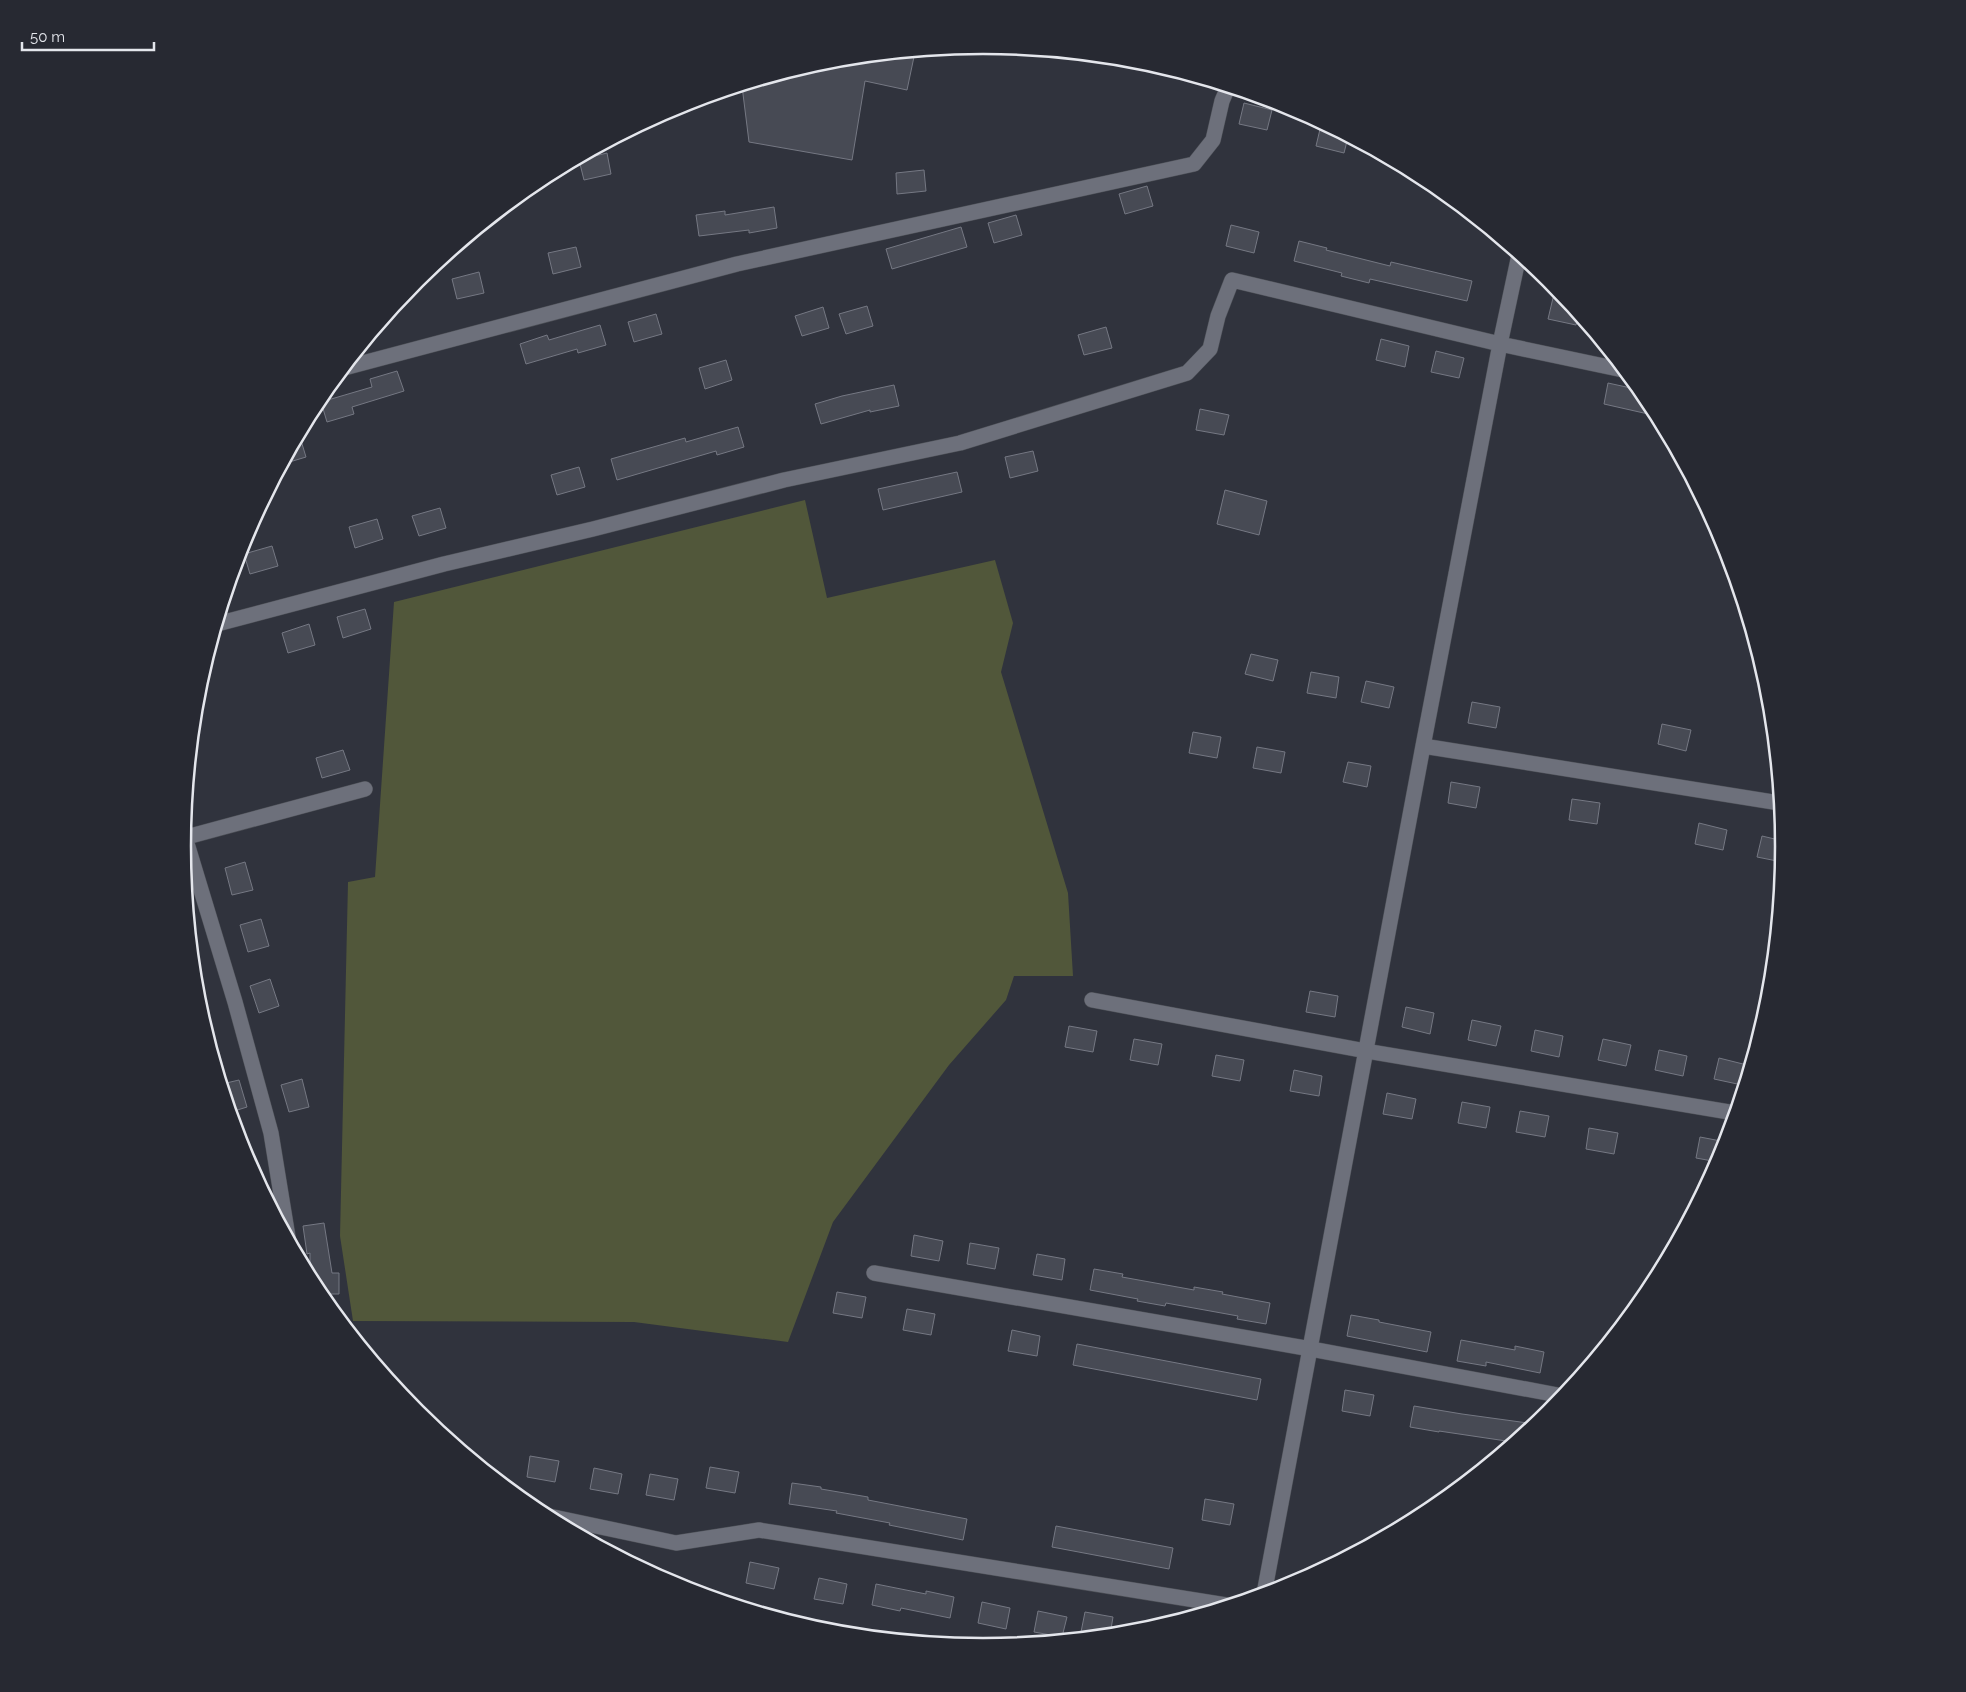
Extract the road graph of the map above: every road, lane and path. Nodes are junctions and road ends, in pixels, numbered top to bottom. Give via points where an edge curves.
1 (1226, 92) edge
2 (1518, 262) edge
3 (1500, 344) junction
4 (353, 366) edge
5 (1615, 368) edge
6 (224, 622) edge
7 (1422, 746) junction
8 (365, 789) dead end
9 (1774, 802) edge
10 (191, 836) edge
11 (191, 861) edge
12 (1092, 1000) dead end
13 (1366, 1051) junction
14 (1729, 1112) edge
15 (285, 1220) edge
16 (874, 1272) dead end
17 (1311, 1349) junction
18 (1554, 1394) edge
19 (567, 1520) edge
20 (1266, 1586) edge
21 (1214, 1603) edge

1 - 4 street via 1213,140 1194,164 737,264
2 - 3 street
3 - 5 street
3 - 6 street via 1232,280 1210,349 1187,373 960,443 784,480
3 - 7 street
7 - 9 street
7 - 13 street
8 - 10 street
11 - 15 street via 271,1133
12 - 13 street
13 - 14 street
13 - 17 street
16 - 17 street
17 - 18 street
17 - 20 street
19 - 21 street via 676,1543 760,1530

